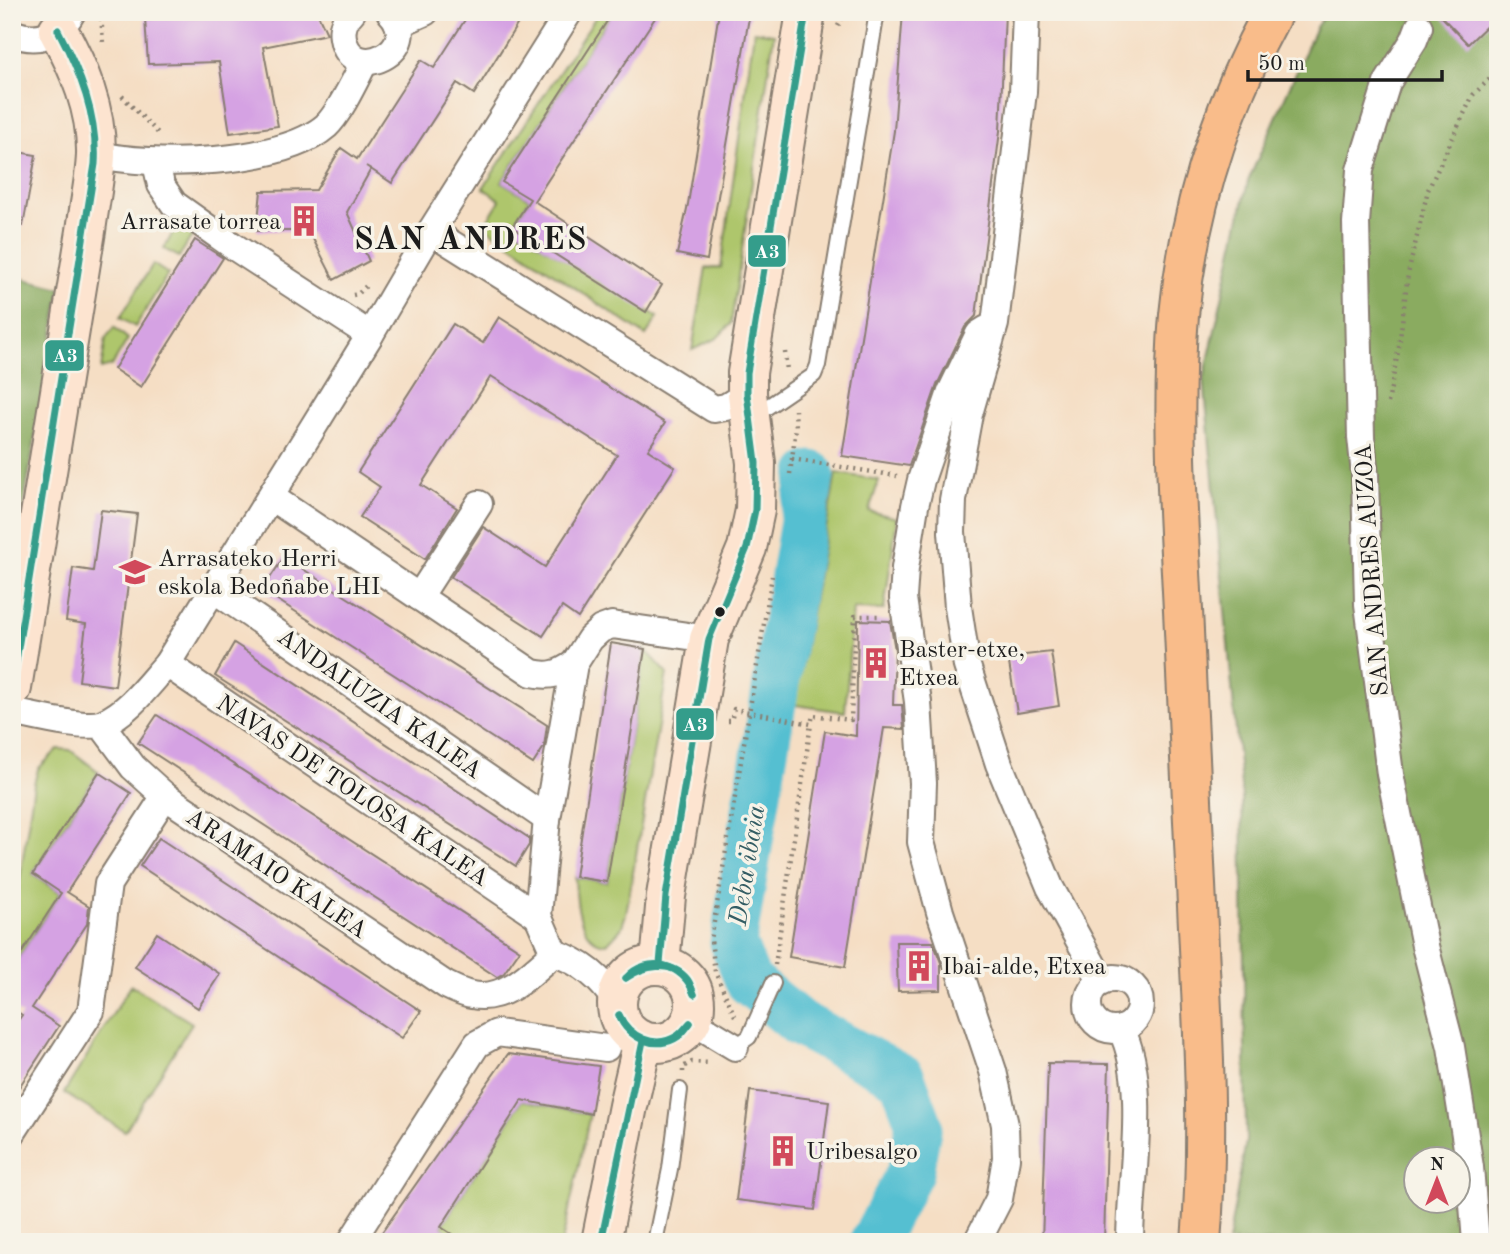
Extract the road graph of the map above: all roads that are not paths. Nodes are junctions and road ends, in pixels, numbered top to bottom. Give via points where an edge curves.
1 (352, 12) edge
2 (425, 12) edge
3 (569, 12) edge
4 (806, 12) edge
5 (877, 12) edge
6 (1026, 12) edge
7 (1273, 12) edge
8 (394, 18) edge
9 (65, 21) edge
10 (1419, 27) dead end
11 (12, 33) edge
12 (365, 61) junction
13 (96, 155) junction
14 (168, 162) junction
15 (431, 231) junction
16 (995, 324) junction
17 (370, 335) junction
18 (749, 407) junction
19 (271, 497) junction
20 (479, 504) dead end
21 (212, 588) junction
22 (419, 597) junction
23 (709, 639) junction
24 (167, 664) junction
25 (574, 664) junction
26 (12, 688) edge
27 (12, 712) edge
28 (101, 724) junction
29 (165, 796) junction
30 (547, 819) junction
31 (538, 916) junction
32 (554, 953) junction
33 (660, 964) junction
34 (1102, 982) junction
35 (773, 983) road end
36 (617, 1003) junction
37 (692, 1021) junction
38 (1121, 1029) junction
39 (643, 1041) junction
40 (735, 1047) joint
41 (606, 1048) dead end
42 (680, 1090) dead end
43 (12, 1133) edge
44 (982, 1233) edge
45 (351, 1242) edge
46 (601, 1242) edge
47 (655, 1242) edge
48 (1130, 1242) edge
49 (1201, 1242) edge
50 (1476, 1242) edge

1 - 12 street via 344,24 344,43
2 - 8 street
3 - 15 street
4 - 18 street via 747,373
5 - 18 lane via 818,365 814,375
6 - 16 street via 1023,92
7 - 49 main road via 1233,95 1203,186 1191,233 1179,328 1175,423 1206,1087
8 - 12 street via 399,34 392,52
9 - 11 street via 36,38
9 - 13 street via 88,97
10 - 50 street, SAN ANDRES AUZOA via 1387,83 1360,170 1356,223 1368,604 1390,774 1424,946 1451,1048 1470,1167
12 - 14 street via 327,125 301,141 270,153
13 - 14 street
13 - 26 street
14 - 17 street via 159,179 164,191 187,214
15 - 17 street
15 - 18 street via 713,409
16 - 34 street via 969,414 953,500 958,607 967,666 999,764 1051,887
16 - 44 street via 979,334 960,373 921,480 903,598 918,702 921,842 993,1071 1005,1125 1006,1158 999,1199
17 - 19 street
18 - 23 street via 756,463 755,509 747,548
19 - 21 street
19 - 22 street
20 - 22 street
21 - 24 street
21 - 30 street, ANDALUZIA KALEA
22 - 25 street via 532,673 548,676
23 - 25 street via 612,625 590,639
23 - 33 street via 666,896
24 - 28 street via 129,706
24 - 31 street, NAVAS DE TOLOSA KALEA
25 - 30 street
27 - 28 street via 72,724
28 - 29 street, ARAMAIO KALEA via 133,766
29 - 32 street, ARAMAIO KALEA via 446,985 474,996 509,990
29 - 43 street via 108,884 91,1011
30 - 31 street
31 - 32 street
32 - 36 street via 589,970
33 - 36 street via 635,970 625,979
33 - 37 street via 683,974 691,984 695,996
34 - 38 street via 1091,994 1092,1018 1105,1028
34 - 38 street via 1127,981 1139,994 1139,1012
35 - 40 lane via 749,1037
36 - 39 street via 624,1026
37 - 39 street via 677,1038
37 - 40 street
38 - 48 street via 1134,1067 1136,1112
39 - 46 street
41 - 45 street via 497,1033 477,1044
42 - 47 lane

